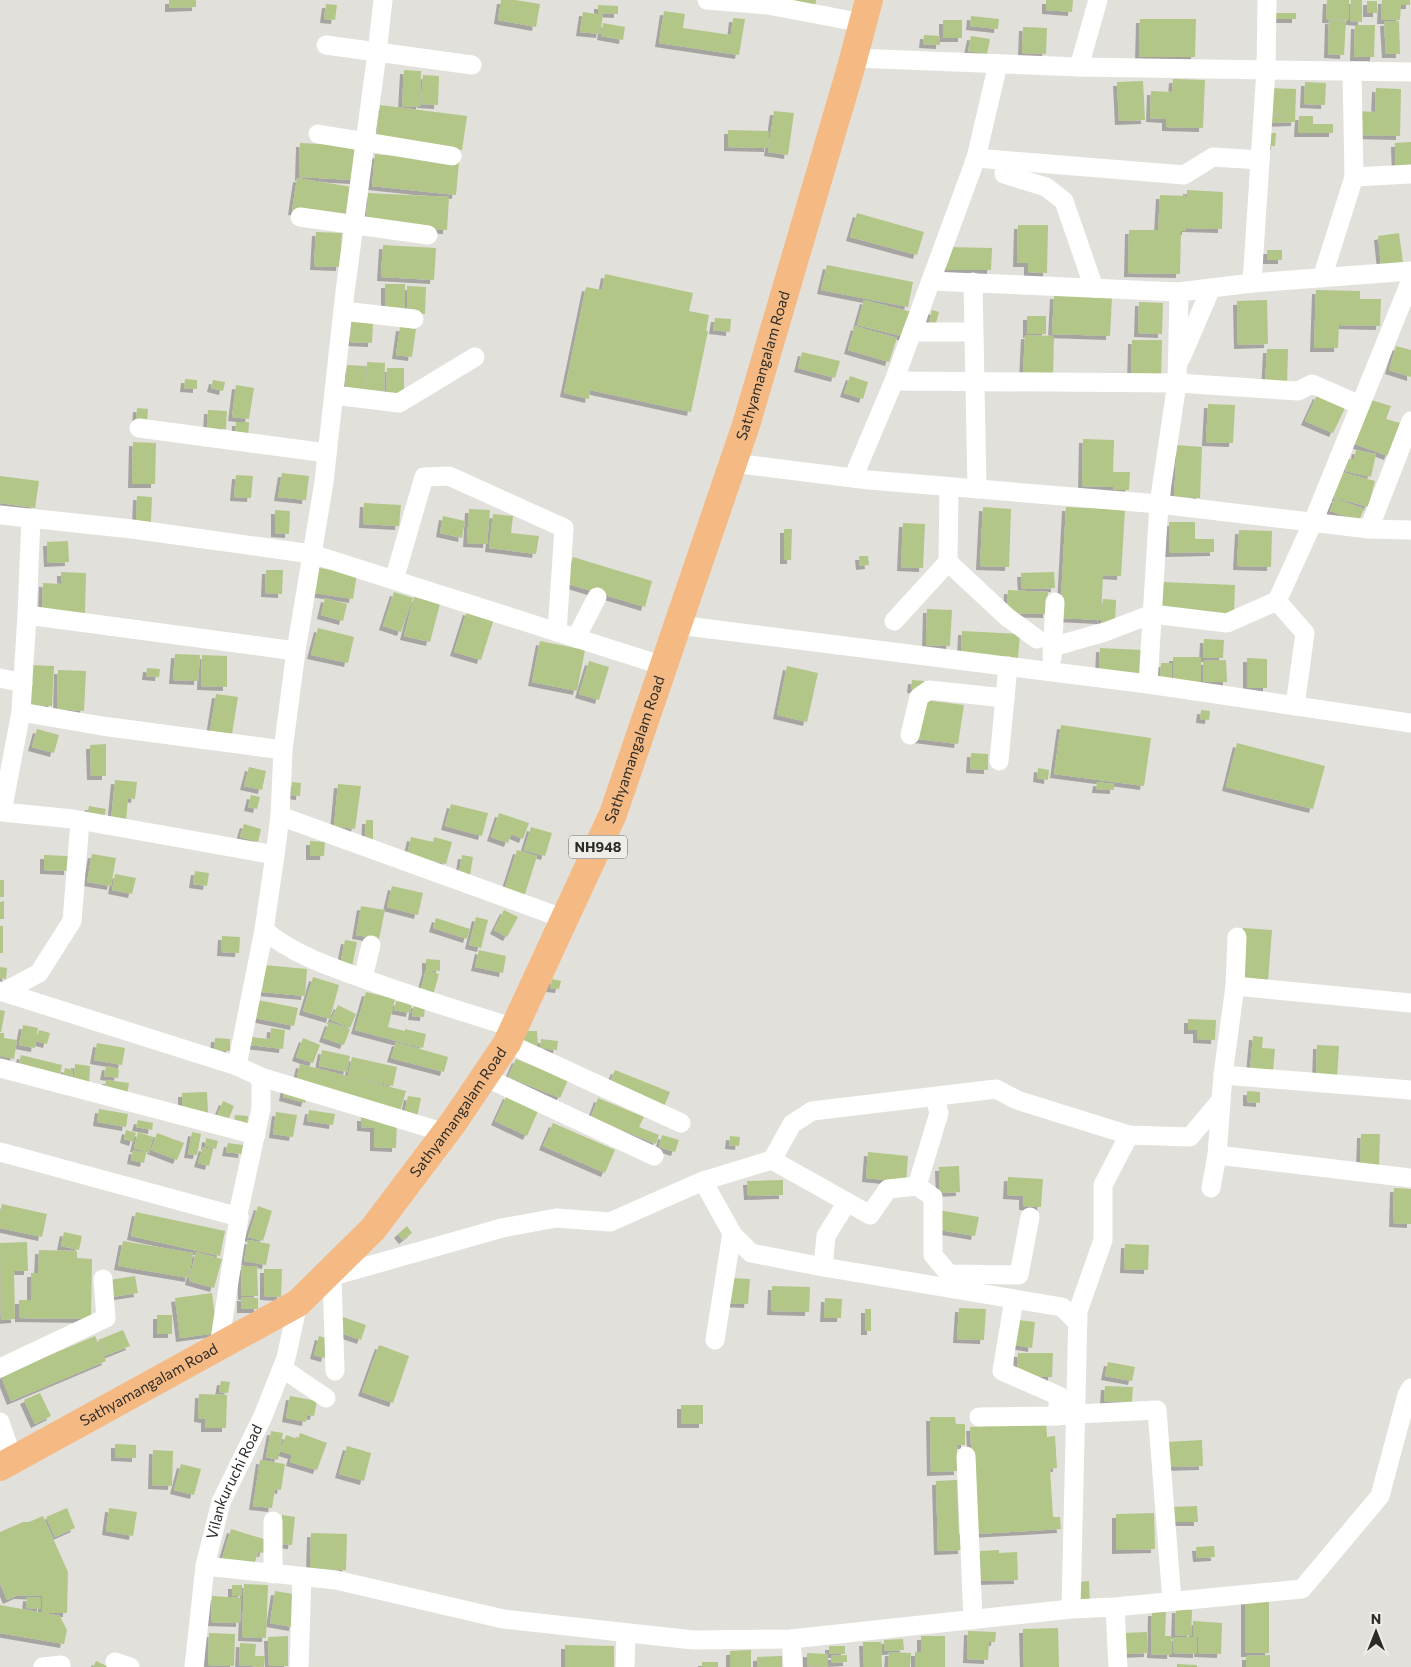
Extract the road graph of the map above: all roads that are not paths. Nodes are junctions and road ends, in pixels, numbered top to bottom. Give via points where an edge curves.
1 (383, 0) edge
2 (707, 0) edge
3 (1098, 0) edge
4 (1267, 0) edge
5 (866, 11) edge
6 (326, 45) dead end
7 (377, 53) junction
8 (854, 58) junction
9 (998, 64) junction
10 (472, 65) dead end
11 (1079, 67) junction
12 (1266, 70) junction
13 (1352, 71) junction
14 (1411, 72) edge
15 (318, 134) dead end
16 (365, 143) junction
17 (452, 156) dead end
18 (976, 158) junction
19 (1260, 160) junction
20 (1005, 161) junction
21 (1411, 174) edge
22 (1354, 177) junction
23 (300, 217) dead end
24 (354, 225) junction
25 (428, 236) dead end
26 (1322, 278) junction
27 (930, 281) junction
28 (973, 282) junction
29 (1252, 283) junction
30 (1410, 283) edge
31 (1094, 288) junction
32 (1210, 288) junction
33 (1178, 292) junction
34 (343, 311) junction
35 (414, 319) dead end
36 (912, 332) junction
37 (973, 332) junction
38 (475, 357) dead end
39 (1177, 375) junction
40 (894, 381) junction
41 (974, 382) junction
42 (334, 394) junction
43 (1360, 405) junction
44 (1411, 421) edge
45 (140, 428) dead end
46 (327, 453) junction
47 (733, 463) junction
48 (854, 478) junction
49 (948, 487) junction
50 (977, 489) junction
51 (1159, 504) junction
52 (0, 515) edge
53 (31, 518) junction
54 (1313, 522) junction
55 (1369, 529) junction
56 (1411, 530) edge
57 (312, 554) junction
58 (948, 562) junction
59 (394, 580) junction
60 (597, 597) dead end
61 (1277, 600) junction
62 (1055, 602) dead end
63 (1152, 614) junction
64 (28, 616) junction
65 (894, 621) dead end
66 (678, 625) junction
67 (557, 632) junction
68 (576, 638) junction
69 (1045, 643) junction
70 (296, 651) junction
71 (664, 666) junction
72 (1008, 666) junction
73 (1051, 672) junction
74 (0, 678) edge
75 (22, 682) junction
76 (1148, 684) junction
77 (1005, 698) junction
78 (1294, 706) junction
79 (20, 712) junction
80 (1411, 723) edge
81 (910, 735) dead end
82 (283, 750) junction
83 (999, 761) dead end
84 (1, 814) edge
85 (280, 816) junction
86 (80, 821) junction
87 (275, 855) junction
88 (565, 919) junction
89 (264, 930) junction
90 (1237, 937) dead end
91 (370, 945) dead end
92 (363, 978) junction
93 (1235, 986) junction
94 (2, 992) edge
95 (1411, 1004) edge
96 (511, 1036) junction
97 (236, 1066) junction
98 (0, 1068) edge
99 (1223, 1074) junction
100 (261, 1077) junction
101 (485, 1077) junction
102 (1411, 1090) edge
103 (935, 1097) junction
104 (1221, 1100) junction
105 (681, 1123) dead end
106 (446, 1133) junction
107 (256, 1135) junction
108 (1129, 1135) junction
109 (0, 1152) edge
110 (1217, 1155) junction
111 (654, 1156) dead end
112 (772, 1160) junction
113 (1411, 1178) edge
114 (703, 1182) junction
115 (917, 1186) junction
116 (1211, 1188) dead end
117 (847, 1202) junction
118 (239, 1217) junction
119 (1030, 1217) dead end
120 (732, 1233) junction
121 (823, 1267) junction
122 (327, 1278) junction
123 (103, 1279) dead end
124 (1014, 1299) junction
125 (298, 1303) junction
126 (1078, 1323) junction
127 (715, 1340) dead end
128 (219, 1346) junction
129 (0, 1368) edge
130 (282, 1368) junction
131 (334, 1370) dead end
132 (1411, 1388) edge
133 (326, 1398) dead end
134 (1076, 1414) junction
135 (1057, 1416) junction
136 (979, 1417) dead end
137 (0, 1422) edge
138 (966, 1456) dead end
139 (6, 1463) edge
140 (274, 1521) dead end
141 (205, 1566) junction
142 (273, 1574) junction
143 (302, 1578) junction
144 (1172, 1601) junction
145 (1115, 1607) junction
146 (1071, 1609) junction
147 (973, 1620) junction
148 (626, 1633) junction
149 (791, 1639) junction
150 (194, 1667) edge
151 (300, 1667) edge
152 (625, 1667) edge
153 (793, 1667) edge
154 (1118, 1667) edge

1 - 7 street
2 - 5 street
3 - 11 street
4 - 12 street
5 - 8 highway, Sathyamangalam Road / NH948
6 - 7 street
7 - 10 street
7 - 16 street
8 - 9 street
8 - 47 highway, Sathyamangalam Road / NH948
9 - 11 street
9 - 18 street
11 - 12 street
12 - 13 street
12 - 19 street
13 - 14 street
13 - 22 street
15 - 16 street
16 - 17 street
16 - 24 street
18 - 20 street
18 - 27 street
19 - 20 street via 1213,157 1184,175
19 - 29 street
20 - 31 street via 1004,174 1046,187 1064,200
21 - 22 street
22 - 26 street
23 - 24 street
24 - 25 street
24 - 34 street
26 - 29 street
26 - 30 street
27 - 28 street
27 - 36 street
28 - 31 street
28 - 37 street
29 - 32 street
30 - 43 street
31 - 33 street
32 - 33 street
32 - 39 street
33 - 39 street
34 - 35 street
34 - 42 street
36 - 37 street
36 - 40 street
37 - 41 street
38 - 42 street via 399,403
39 - 41 street
39 - 43 street via 1298,390 1312,384
39 - 51 street
40 - 41 street
40 - 48 street
41 - 50 street
42 - 46 street
43 - 54 street
44 - 55 street
45 - 46 street
46 - 57 street
47 - 48 street
47 - 66 highway, Sathyamangalam Road / NH948
48 - 49 street
49 - 50 street
49 - 58 street
50 - 51 street
51 - 54 street
51 - 63 street
52 - 53 street
53 - 57 street
53 - 64 street
54 - 55 street
54 - 61 street
55 - 56 street
57 - 59 street
57 - 70 street
58 - 65 street
58 - 69 street via 1007,618
59 - 67 street
59 - 67 street via 424,477 449,476 564,528
60 - 68 street
61 - 63 street via 1226,624
61 - 78 street via 1305,633
62 - 69 street
63 - 69 street via 1105,632
63 - 76 street
64 - 70 street
64 - 75 street
66 - 71 highway, Sathyamangalam Road / NH948
66 - 72 street
67 - 68 street
68 - 71 street
69 - 73 street
70 - 82 street
71 - 88 highway, Sathyamangalam Road / NH948 via 613,814
72 - 73 street
72 - 77 street
73 - 76 street
74 - 75 street
75 - 79 street
76 - 78 street
77 - 81 street via 929,690 919,696
77 - 83 street
78 - 80 street
79 - 82 street
79 - 84 street
82 - 85 street
84 - 86 street
85 - 87 street
85 - 88 street
86 - 87 street
86 - 94 street via 72,921 38,973
87 - 89 street
88 - 96 highway, Sathyamangalam Road / NH948
89 - 92 street via 276,941 311,958
89 - 97 street
90 - 93 street
91 - 92 street
92 - 96 street
93 - 95 street
93 - 99 street
94 - 97 street
96 - 101 highway, Sathyamangalam Road / NH948
96 - 105 street
97 - 100 street
98 - 107 street
99 - 102 street
99 - 104 street
100 - 106 street
100 - 107 street via 261,1109
101 - 106 highway, Sathyamangalam Road / NH948
101 - 111 street
103 - 108 street via 996,1090 1017,1100
103 - 112 street via 812,1111 792,1124
103 - 115 street via 939,1113
104 - 108 street via 1190,1137
104 - 110 street
106 - 122 highway, Sathyamangalam Road / NH948 via 373,1229
107 - 118 street
108 - 126 street via 1103,1185 1103,1240 1078,1311
109 - 118 street
110 - 113 street
110 - 116 street
112 - 114 street
112 - 117 street
114 - 120 street
114 - 122 street via 610,1222 556,1218 502,1228
115 - 117 street via 888,1189 870,1215
115 - 119 street via 933,1197 933,1254 949,1274 1019,1275
117 - 121 street via 826,1236
118 - 128 street
120 - 121 street via 751,1252
120 - 127 street
121 - 124 street
122 - 125 highway, Sathyamangalam Road / NH948
122 - 131 street
123 - 129 street via 106,1318
124 - 126 street via 1062,1307
124 - 135 street via 1002,1371 1059,1396
125 - 128 highway, Sathyamangalam Road / NH948
125 - 130 street, Vilankuruchi Road
126 - 134 street
128 - 139 highway, Sathyamangalam Road / NH948
130 - 133 street
130 - 141 street, Vilankuruchi Road via 263,1416 221,1502
132 - 144 street via 1380,1496 1302,1589
134 - 135 street
134 - 144 street via 1157,1410
134 - 146 street
135 - 136 street
137 - 139 street
138 - 147 street
140 - 142 street
141 - 142 street
141 - 150 street, Vilankuruchi Road
142 - 143 street
143 - 148 street via 336,1580 502,1619
143 - 151 street
144 - 145 street
145 - 146 street
145 - 154 street
146 - 147 street
147 - 149 street
148 - 149 street via 693,1640
148 - 152 street
149 - 153 street

